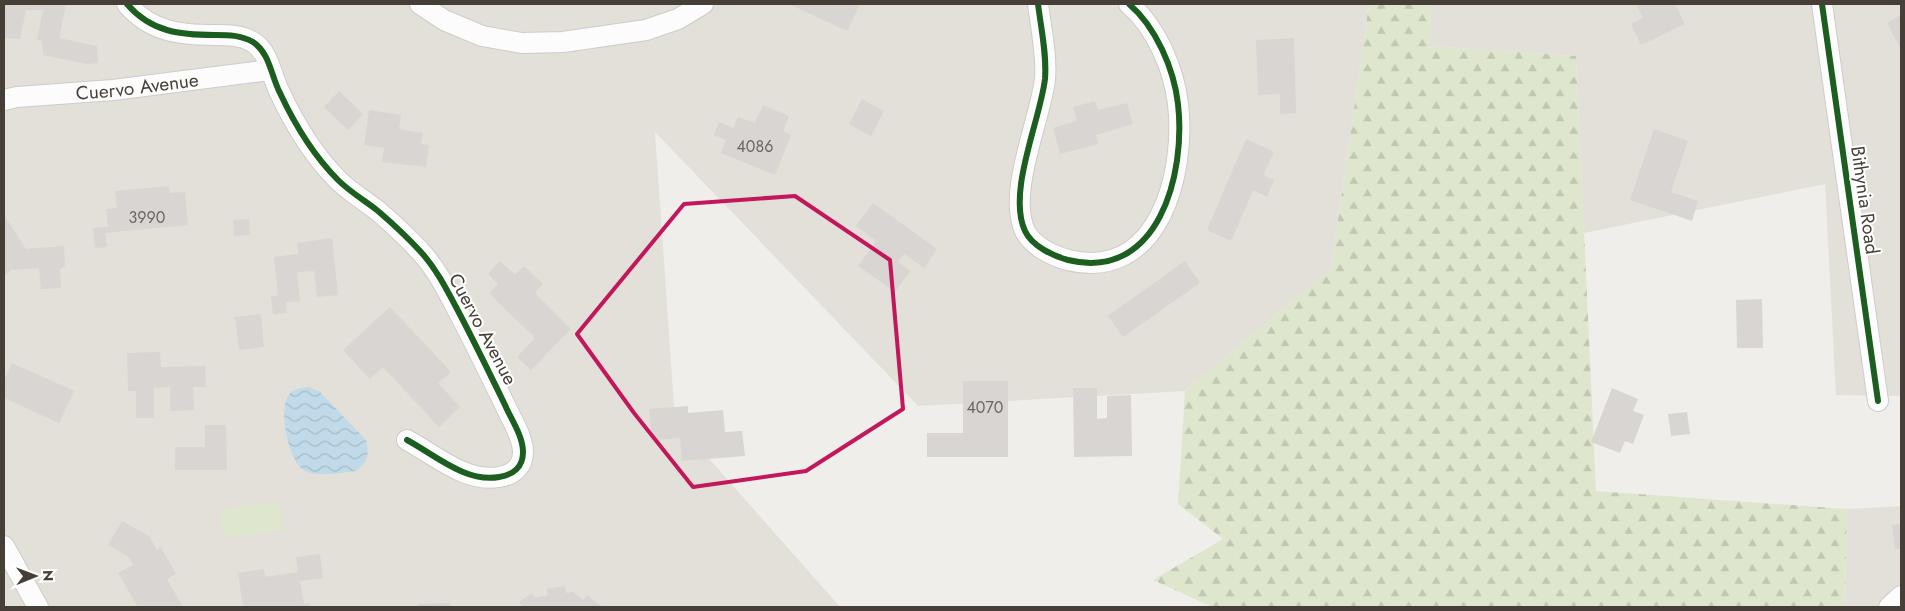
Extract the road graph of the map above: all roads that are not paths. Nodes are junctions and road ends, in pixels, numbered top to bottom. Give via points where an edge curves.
1 (127, 4) edge
2 (420, 4) edge
3 (703, 4) edge
4 (1038, 4) edge
5 (1129, 4) edge
6 (1822, 4) edge
7 (270, 70) junction
8 (4, 100) edge
9 (1878, 401) dead end
10 (408, 440) dead end
11 (4, 546) edge
12 (1901, 596) edge
13 (38, 607) edge
14 (1889, 607) edge

1 - 7 street, Cuervo Avenue via 137,15 160,29 185,35 235,35 253,42 267,57
2 - 3 street via 444,20 482,36 522,43 564,42 646,30 678,19
4 - 5 street via 1045,78 1022,178 1020,205 1025,231 1034,243 1056,257 1081,263 1107,261 1123,255 1144,240 1160,220 1173,184 1179,139 1178,103 1170,68 1154,36
6 - 9 street, Bithynia Road
7 - 8 street, Cuervo Avenue
7 - 10 street, Cuervo Avenue via 323,166 421,252 442,281 481,353 520,437 523,452 515,472 510,476 492,478 462,472
11 - 13 street
12 - 14 street

